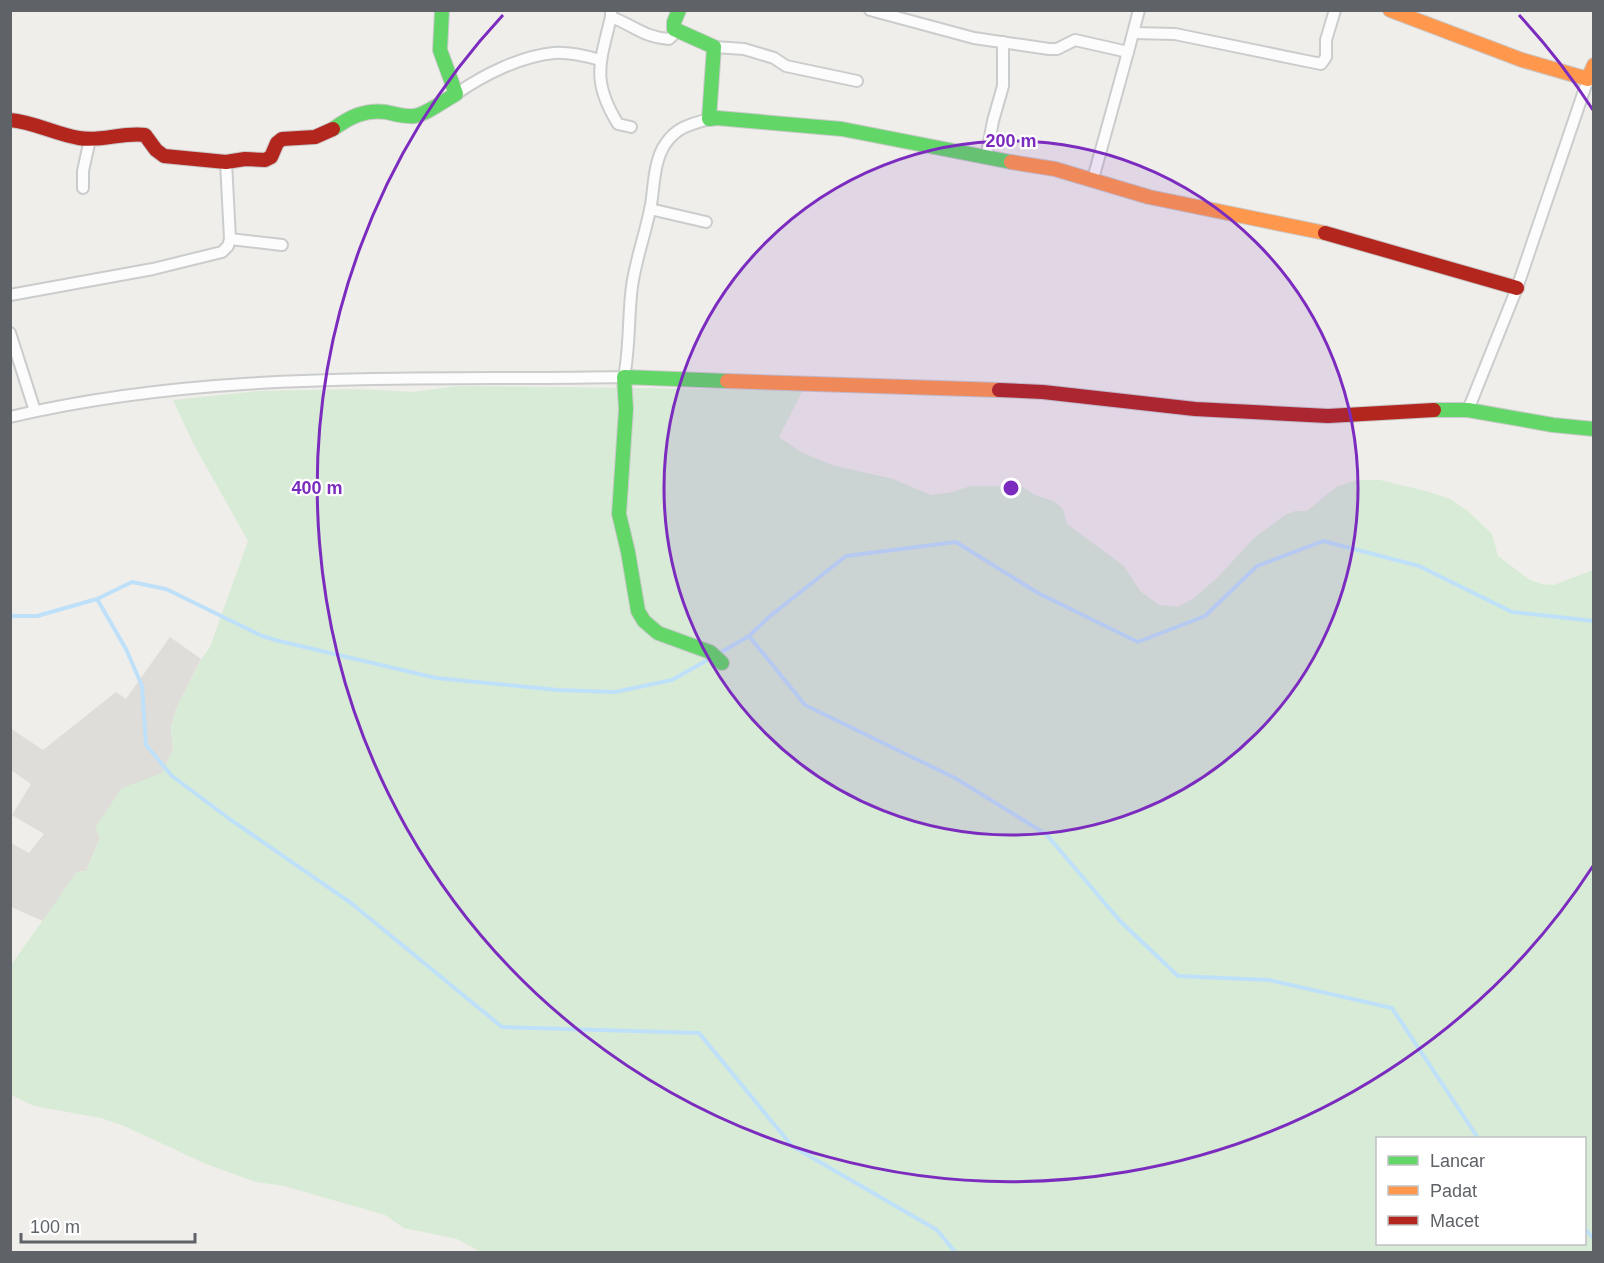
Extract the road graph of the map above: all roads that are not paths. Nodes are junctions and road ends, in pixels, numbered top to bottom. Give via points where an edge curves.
1 (442, 10) edge
2 (679, 10) edge
3 (870, 10) edge
4 (1139, 10) edge
5 (1335, 10) edge
6 (1390, 10) edge
7 (611, 14) edge
8 (676, 32) junction
9 (1134, 33) junction
10 (1002, 42) junction
11 (714, 47) junction
12 (1128, 52) junction
13 (600, 60) junction
14 (1593, 65) edge
15 (1591, 80) edge
16 (857, 81) dead end
17 (456, 94) junction
18 (709, 119) junction
19 (10, 120) edge
20 (631, 127) dead end
21 (90, 139) junction
22 (986, 158) junction
23 (226, 162) junction
24 (1093, 179) junction
25 (83, 188) dead end
26 (650, 209) junction
27 (705, 222) dead end
28 (230, 239) junction
29 (282, 245) dead end
30 (1517, 288) junction
31 (10, 295) edge
32 (10, 333) edge
33 (624, 377) junction
34 (1468, 410) junction
35 (35, 411) junction
36 (10, 417) edge
37 (1593, 429) edge
38 (717, 658) dead end

1 - 17 street via 440,50
2 - 8 street via 673,25
3 - 10 street
4 - 9 street
5 - 9 street via 1326,40 1326,57 1321,64 1175,34
6 - 15 street via 1522,60
7 - 8 street via 656,38 669,39
7 - 13 street
8 - 11 street
9 - 12 street
10 - 12 street via 1057,49 1075,40
10 - 22 street via 1003,87
11 - 16 street via 744,49 786,66
11 - 18 street
12 - 24 street
13 - 17 street via 564,54 537,56 479,78
13 - 20 street via 599,80 615,121
14 - 15 street
15 - 30 street
17 - 23 street via 417,116 364,112 315,137 282,139 268,160
18 - 22 street via 842,129
18 - 26 street via 684,125 668,140 659,158
19 - 21 street via 25,120
21 - 23 street via 136,133 145,135 164,156
21 - 25 street
22 - 24 street
23 - 28 street
24 - 30 street via 1149,197 1308,228
26 - 27 street
26 - 33 street via 632,283
28 - 29 street
28 - 31 street via 222,252 213,255
30 - 34 street
32 - 35 street
33 - 34 street via 1043,392 1195,409 1328,416
33 - 35 street via 386,377 262,382 141,394
33 - 38 street via 626,408 619,514 638,611 658,633
34 - 37 street
35 - 36 street

